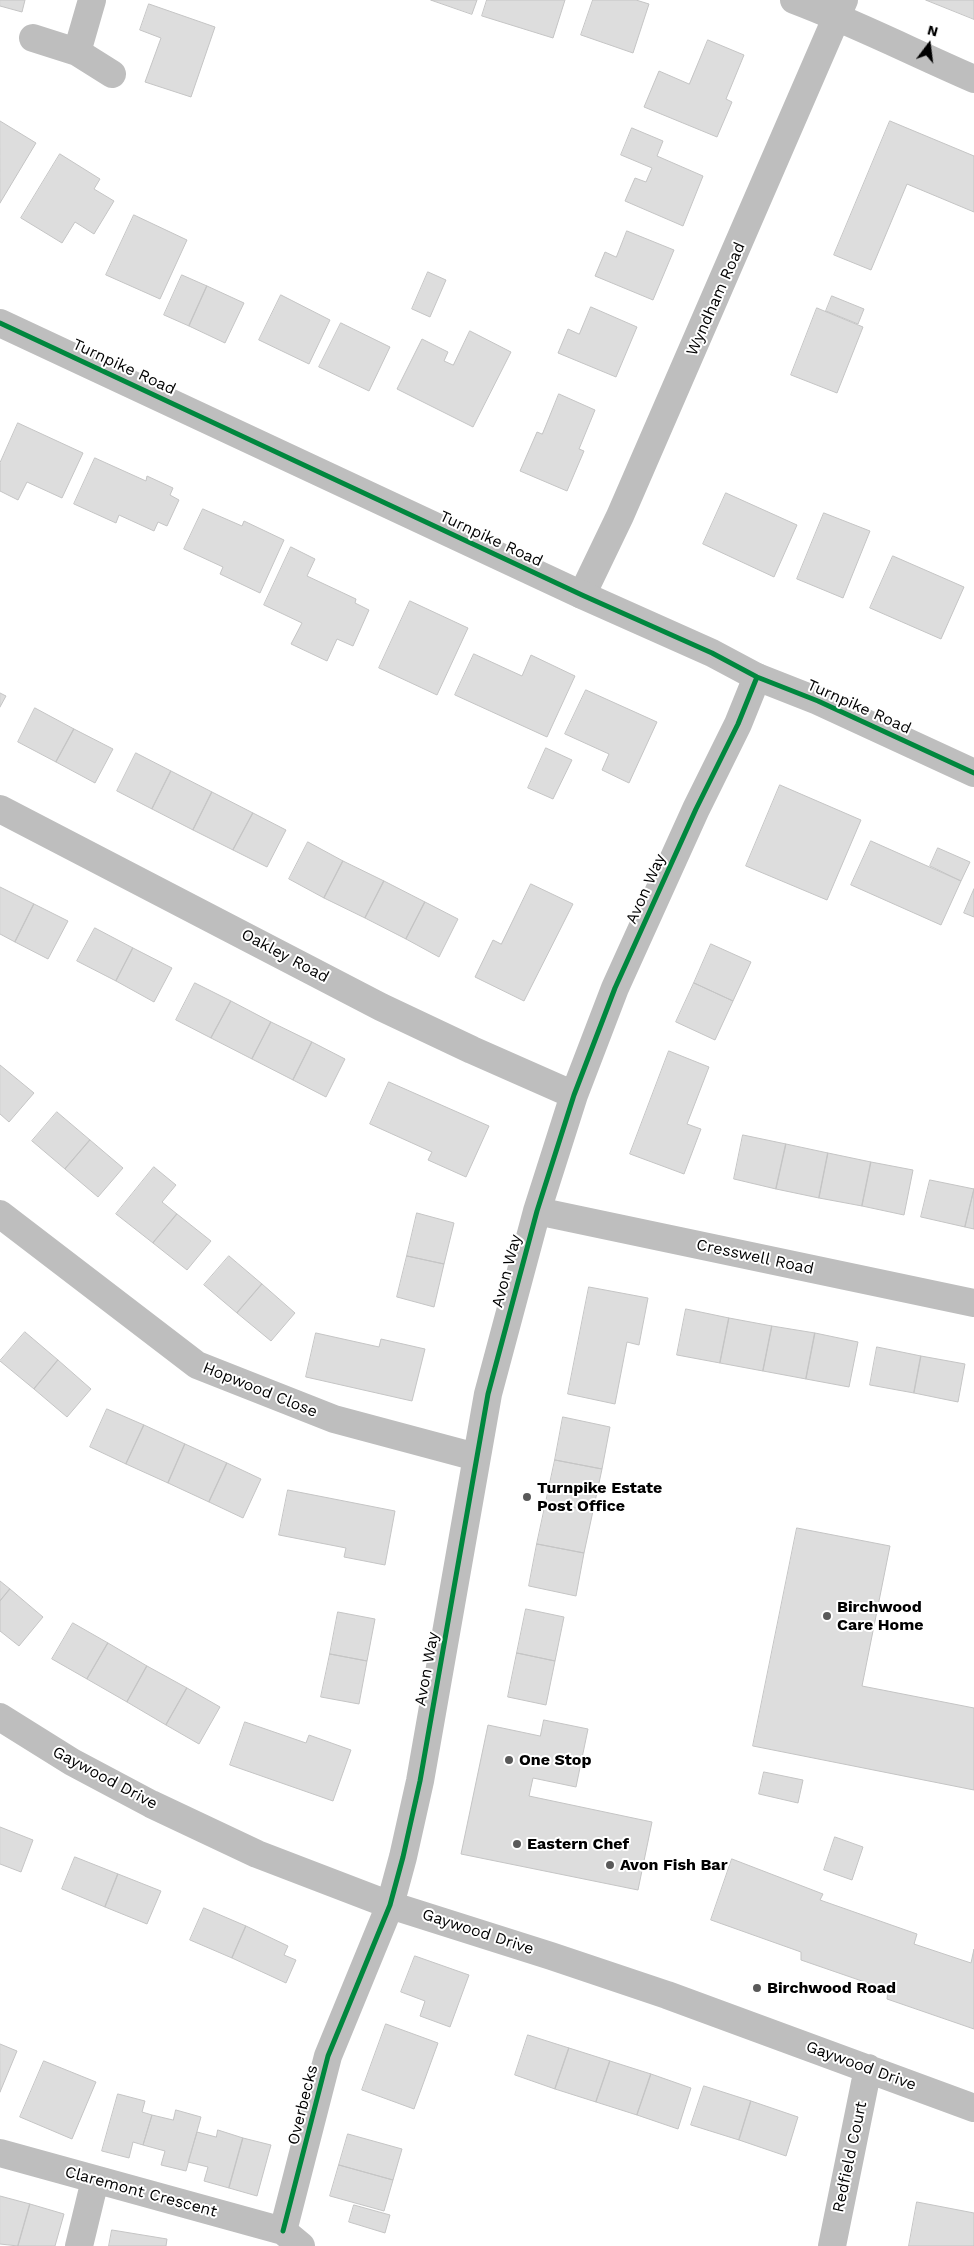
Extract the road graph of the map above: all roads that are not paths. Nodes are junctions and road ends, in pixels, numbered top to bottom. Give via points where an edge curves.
1 (92, 0) edge
2 (794, 0) edge
3 (841, 8) edge
4 (32, 38) dead end
5 (77, 52) junction
6 (112, 74) dead end
7 (974, 78) edge
8 (0, 323) edge
9 (582, 595) junction
10 (757, 677) junction
11 (974, 772) edge
12 (0, 809) edge
13 (574, 1095) junction
14 (537, 1211) junction
15 (0, 1214) edge
16 (974, 1303) edge
17 (476, 1457) junction
18 (0, 1717) edge
19 (390, 1904) junction
20 (868, 2068) junction
21 (974, 2108) edge
22 (0, 2153) edge
23 (96, 2180) junction
24 (292, 2239) edge
25 (79, 2246) edge
26 (832, 2246) edge

1 - 5 street
2 - 3 street
3 - 7 street via 909,51
3 - 9 street, Wyndham Road via 628,498
4 - 5 street
5 - 6 street
8 - 9 street, Turnpike Road
9 - 10 street, Turnpike Road via 712,653
10 - 11 street, Turnpike Road
10 - 13 street, Avon Way via 615,988
12 - 13 street, Oakley Road via 381,1007
13 - 14 street, Avon Way
14 - 16 street, Cresswell Road
14 - 17 street, Avon Way via 497,1358
15 - 17 street, Hopwood Close via 197,1365 334,1419
17 - 19 street, Avon Way via 420,1781
18 - 19 street, Gaywood Drive via 72,1762 217,1836
19 - 20 street, Gaywood Drive via 596,1971
19 - 24 street, Overbecks via 328,2056
20 - 21 street, Gaywood Drive
20 - 26 street, Redfield Court
22 - 23 street, Claremont Crescent
23 - 24 street, Claremont Crescent
23 - 25 street

